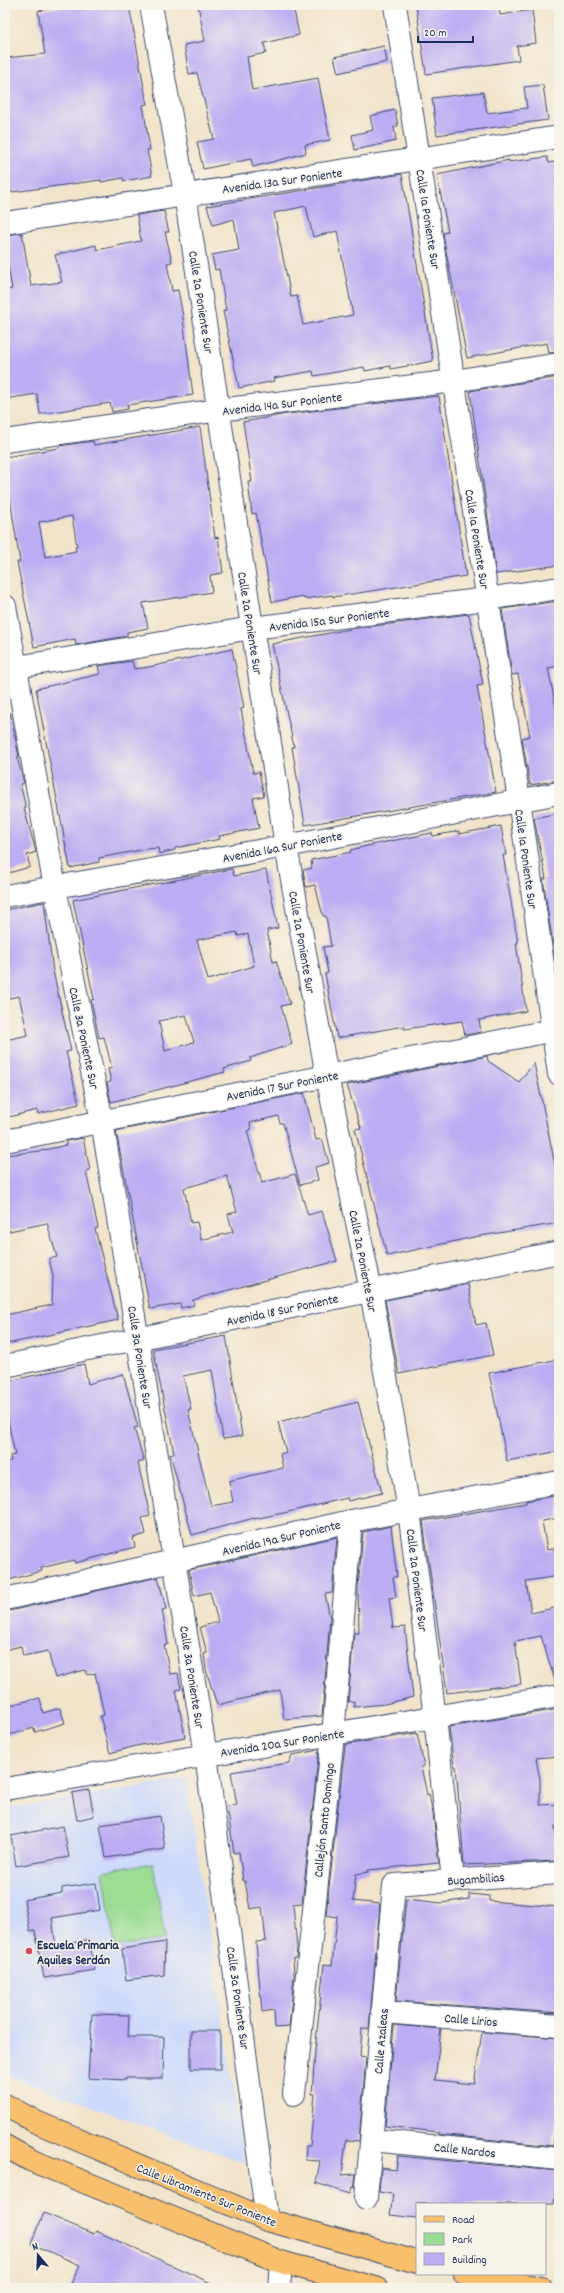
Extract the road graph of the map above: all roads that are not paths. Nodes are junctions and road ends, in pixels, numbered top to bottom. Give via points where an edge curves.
1 (151, 5) edge
2 (394, 5) edge
3 (559, 137) edge
4 (419, 160) junction
5 (185, 194) junction
6 (5, 223) edge
7 (559, 364) edge
8 (454, 381) junction
9 (219, 410) junction
10 (5, 442) edge
11 (559, 588) edge
12 (487, 599) junction
13 (5, 606) edge
14 (252, 628) junction
15 (11, 668) edge
16 (559, 793) edge
17 (519, 800) junction
18 (286, 846) junction
19 (55, 888) junction
20 (5, 896) edge
21 (555, 1030) edge
22 (559, 1074) edge
23 (327, 1076) junction
24 (102, 1121) junction
25 (5, 1141) edge
26 (559, 1252) edge
27 (371, 1290) junction
28 (138, 1338) junction
29 (5, 1366) edge
30 (559, 1482) edge
31 (409, 1510) junction
32 (351, 1521) junction
33 (174, 1562) junction
34 (5, 1599) edge
35 (559, 1696) edge
36 (435, 1718) junction
37 (332, 1735) junction
38 (206, 1755) junction
39 (5, 1789) edge
40 (559, 1873) edge
41 (453, 1880) junction
42 (394, 1885) joint
43 (382, 2012) junction
44 (559, 2026) edge
45 (294, 2094) dead end
46 (5, 2105) edge
47 (372, 2140) junction
48 (5, 2146) edge
49 (559, 2159) edge
50 (366, 2198) dead end
51 (267, 2220) junction
52 (281, 2262) junction
53 (416, 2262) edge
54 (470, 2275) edge
55 (278, 2288) edge
56 (376, 2288) edge
57 (541, 2288) edge

1 - 5 street, Calle 2a Poniente Sur
2 - 4 street, Calle 1a Poniente Sur
3 - 4 street, Avenida 13a Sur Poniente
4 - 5 street, Avenida 13a Sur Poniente
4 - 8 street, Calle 1a Poniente Sur
5 - 6 street, Avenida 13a Sur Poniente
5 - 9 street, Calle 2a Poniente Sur
7 - 8 street, Avenida 14a Sur Poniente
8 - 9 street, Avenida 14a Sur Poniente
8 - 12 street, Calle 1a Poniente Sur
9 - 10 street, Avenida 14a Sur Poniente
9 - 14 street, Calle 2a Poniente Sur
11 - 12 street, Avenida 15a Sur Poniente
12 - 14 street, Avenida 15a Sur Poniente
12 - 17 street, Calle 1a Poniente Sur
13 - 15 street, Calle 3a Poniente Sur
14 - 15 street, Avenida 15a Sur Poniente
14 - 18 street, Calle 2a Poniente Sur
15 - 19 street, Calle 3a Poniente Sur
16 - 17 street, Avenida 16a Sur Poniente
17 - 18 street, Avenida 16a Sur Poniente
17 - 21 street, Calle 1a Poniente Sur
18 - 19 street, Avenida 16a Sur Poniente
18 - 23 street, Calle 2a Poniente Sur
19 - 20 street, Avenida 16a Sur Poniente
19 - 24 street, Calle 3a Poniente Sur
21 - 22 street, Calle 1a Poniente Sur
21 - 23 street, Avenida 17 Sur Poniente
23 - 24 street, Avenida 17 Sur Poniente
23 - 27 street, Calle 2a Poniente Sur
24 - 25 street, Avenida 17 Sur Poniente
24 - 28 street, Calle 3a Poniente Sur
26 - 27 street, Avenida 18 Sur Poniente
27 - 28 street, Avenida 18 Sur Poniente
27 - 31 street, Calle 2a Poniente Sur
28 - 29 street, Avenida 18 Sur Poniente
28 - 33 street, Calle 3a Poniente Sur
30 - 31 street, Avenida 19a Sur Poniente
31 - 32 street, Avenida 19a Sur Poniente
31 - 36 street, Calle 2a Poniente Sur
32 - 33 street, Avenida 19a Sur Poniente
32 - 37 street, Callejón Santo Domingo
33 - 34 street, Avenida 19a Sur Poniente
33 - 38 street, Calle 3a Poniente Sur
35 - 36 street, Avenida 20a Sur Poniente
36 - 37 street, Avenida 20a Sur Poniente
36 - 41 street, Calle 2a Poniente Sur
37 - 38 street, Avenida 20a Sur Poniente
37 - 45 street, Callejón Santo Domingo
38 - 39 street, Avenida 20a Sur Poniente
38 - 51 street, Calle 3a Poniente Sur
40 - 41 street, Bugambilias
41 - 42 street, Bugambilias
42 - 43 street, Calle Azaleas
43 - 44 street, Calle Lirios
43 - 47 street, Calle Azaleas
46 - 51 main road, Calle Libramiento Sur Poniente via 36,2122
47 - 49 street, Calle Nardos
47 - 50 street, Calle Azaleas
48 - 52 main road via 30,2160
51 - 53 main road, Calle Libramiento Sur Poniente
52 - 55 street
52 - 56 main road
54 - 57 main road

